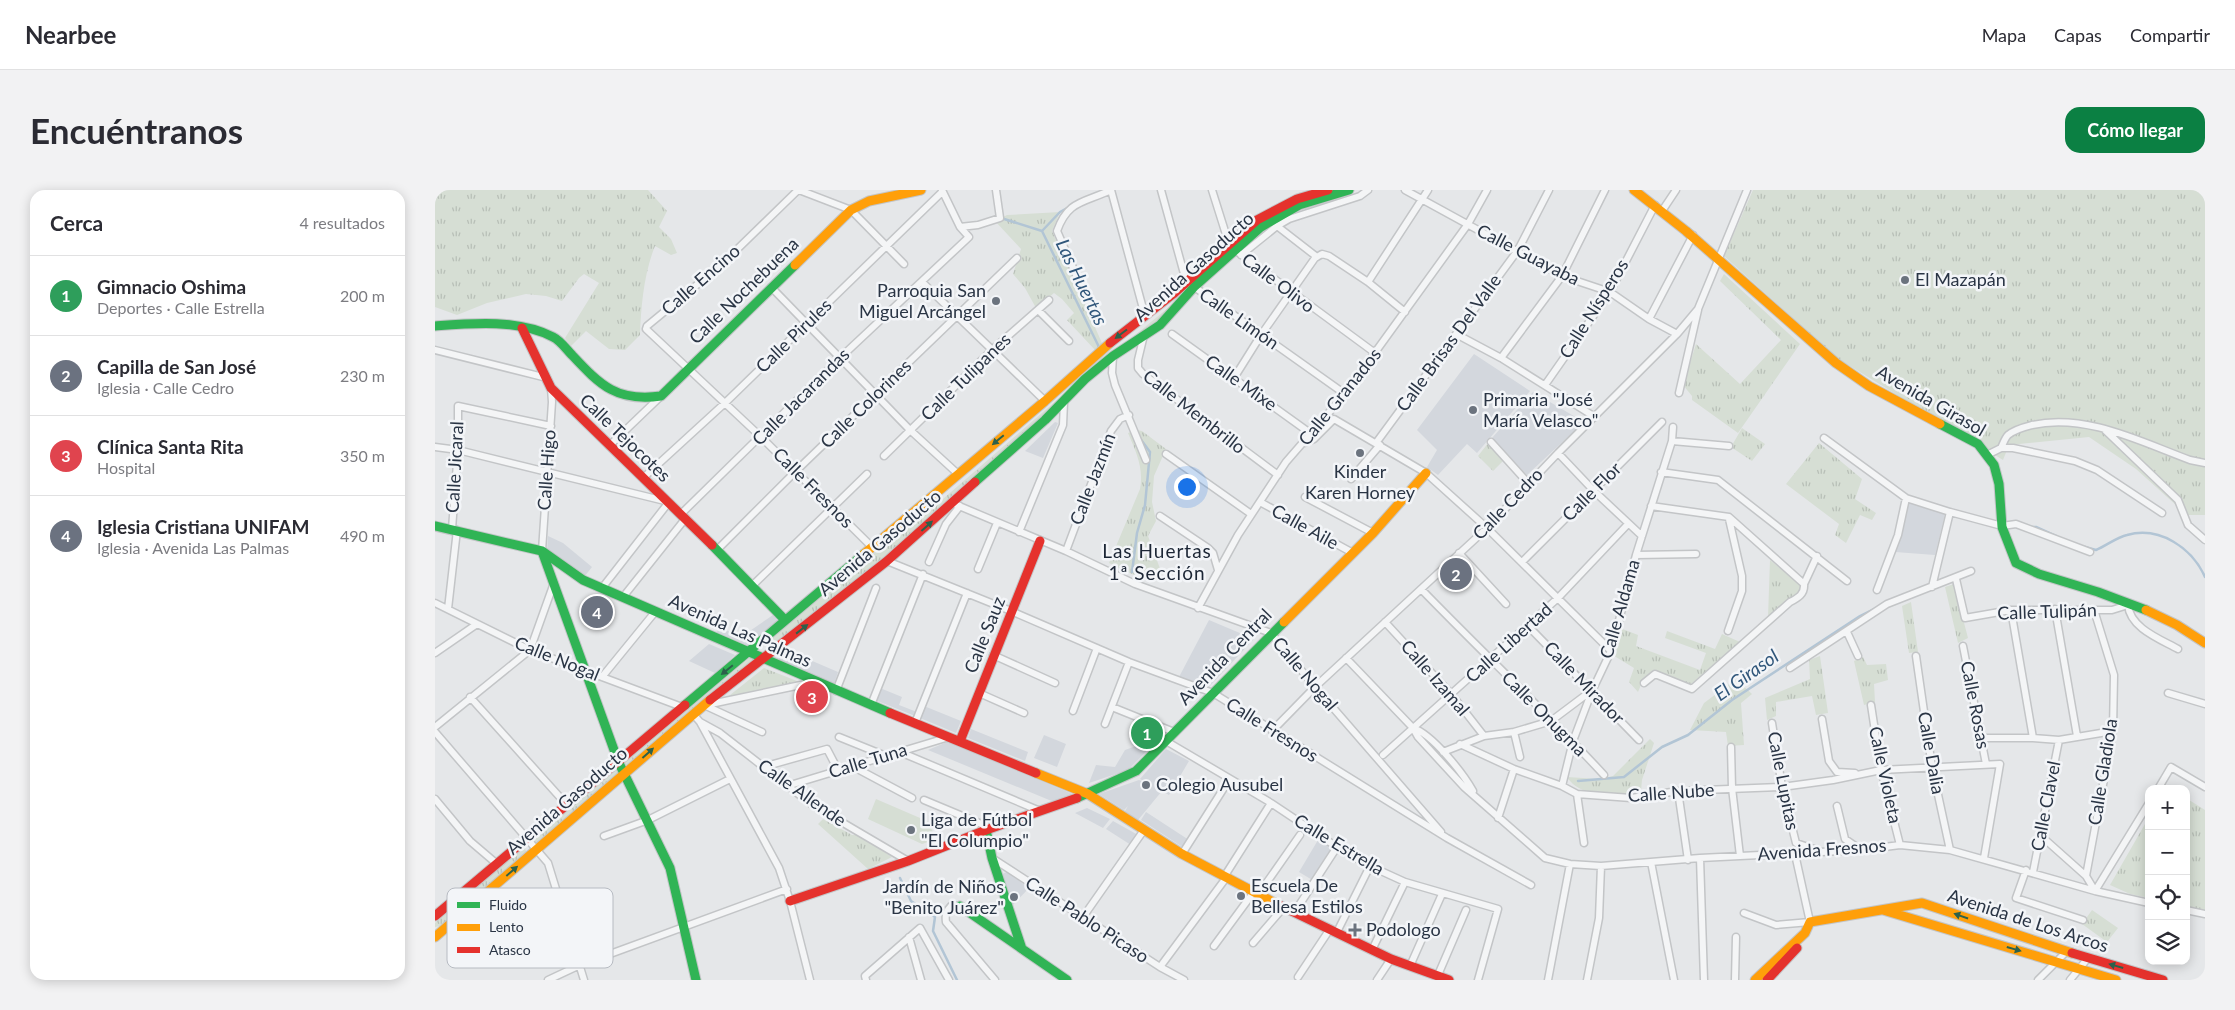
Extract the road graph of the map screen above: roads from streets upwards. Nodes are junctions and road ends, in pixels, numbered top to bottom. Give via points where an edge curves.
1 (798, 190) edge
2 (921, 190) edge
3 (996, 190) edge
4 (1111, 190) edge
5 (1161, 190) edge
6 (1212, 190) edge
7 (1328, 190) edge
8 (1349, 190) edge
9 (1368, 190) edge
10 (1405, 190) edge
11 (1428, 190) edge
12 (1487, 190) edge
13 (1549, 190) edge
14 (1605, 190) edge
15 (1634, 190) edge
16 (1676, 190) edge
17 (1747, 190) edge
18 (942, 191) edge
19 (1421, 200) junction
20 (1655, 205) junction
21 (851, 210) junction
22 (1662, 211) junction
23 (1468, 224) junction
24 (1277, 226) junction
25 (960, 227) junction
26 (1693, 235) junction
27 (885, 245) junction
28 (1235, 250) junction
29 (1518, 250) junction
30 (1319, 256) junction
31 (1017, 258) dead end
32 (1719, 258) junction
33 (904, 264) dead end
34 (1561, 276) junction
35 (922, 282) junction
36 (1368, 282) junction
37 (1190, 284) junction
38 (771, 288) junction
39 (1610, 292) junction
40 (1083, 293) dead end
41 (1291, 293) junction
42 (1049, 300) dead end
43 (1698, 309) junction
44 (1039, 311) junction
45 (1405, 312) junction
46 (1145, 316) junction
47 (957, 317) junction
48 (1649, 319) junction
49 (807, 324) junction
50 (435, 326) edge
51 (522, 328) junction
52 (1172, 334) dead end
53 (1456, 334) junction
54 (1677, 334) junction
55 (1144, 335) junction
56 (1261, 335) junction
57 (1069, 341) dead end
58 (435, 350) edge
59 (992, 350) junction
60 (1375, 353) junction
61 (1113, 356) junction
62 (840, 358) junction
63 (1501, 358) junction
64 (688, 369) junction
65 (547, 378) junction
66 (1234, 378) junction
67 (1545, 385) junction
68 (551, 388) junction
69 (1345, 394) junction
70 (1679, 394) dead end
71 (876, 395) junction
72 (661, 396) junction
73 (1045, 401) junction
74 (1064, 402) junction
75 (725, 403) junction
76 (1129, 415) junction
77 (1595, 417) junction
78 (1662, 422) dead end
79 (551, 426) junction
80 (1673, 426) dead end
81 (2103, 428) junction
82 (912, 432) junction
83 (1310, 433) junction
84 (761, 437) junction
85 (1825, 438) dead end
86 (1672, 441) junction
87 (1305, 442) junction
88 (1491, 442) dead end
89 (1378, 444) junction
90 (609, 446) junction
91 (1729, 446) dead end
92 (435, 447) edge
93 (2001, 448) junction
94 (458, 450) junction
95 (1558, 453) junction
96 (1166, 454) dead end
97 (1989, 454) junction
98 (886, 457) dead end
99 (1146, 460) dead end
100 (2205, 463) edge
101 (796, 471) junction
102 (547, 472) junction
103 (1661, 472) junction
104 (1426, 473) junction
105 (867, 474) dead end
106 (958, 474) junction
107 (1278, 475) junction
108 (643, 478) junction
109 (1351, 479) dead end
110 (1529, 483) junction
111 (1594, 491) junction
112 (1305, 497) dead end
113 (1906, 498) junction
114 (669, 502) junction
115 (1260, 502) junction
116 (956, 504) junction
117 (1651, 506) junction
118 (833, 507) junction
119 (1950, 512) junction
120 (2162, 513) dead end
121 (1251, 514) junction
122 (1160, 516) dead end
123 (683, 517) junction
124 (1729, 518) junction
125 (997, 523) junction
126 (1628, 524) junction
127 (435, 526) edge
128 (2002, 526) junction
129 (1487, 528) junction
130 (455, 530) junction
131 (1019, 532) junction
132 (1373, 532) junction
133 (1642, 536) junction
134 (2205, 540) edge
135 (1040, 541) junction
136 (872, 547) junction
137 (717, 550) junction
138 (1066, 550) junction
139 (542, 551) junction
140 (1351, 552) junction
141 (2090, 552) dead end
142 (1459, 553) junction
143 (1696, 554) dead end
144 (1636, 556) junction
145 (1817, 556) junction
146 (887, 561) junction
147 (929, 562) dead end
148 (1522, 562) junction
149 (978, 569) dead end
150 (1218, 570) junction
151 (1971, 572) dead end
152 (923, 574) junction
153 (1955, 579) junction
154 (1847, 581) dead end
155 (555, 582) junction
156 (1804, 584) junction
157 (753, 586) junction
158 (1932, 586) junction
159 (602, 588) junction
160 (876, 588) dead end
161 (1421, 589) junction
162 (1877, 590) dead end
163 (967, 592) junction
164 (623, 597) junction
165 (1558, 598) junction
166 (1506, 604) dead end
167 (2128, 605) junction
168 (437, 606) edge
169 (1198, 608) junction
170 (2055, 609) junction
171 (447, 610) junction
172 (2011, 610) junction
173 (2094, 610) junction
174 (1011, 611) junction
175 (655, 612) junction
176 (785, 620) junction
177 (1385, 622) junction
178 (477, 624) junction
179 (1528, 626) junction
180 (1727, 631) dead end
181 (1847, 632) junction
182 (1271, 633) junction
183 (2205, 643) edge
184 (1963, 646) dead end
185 (1097, 648) junction
186 (2178, 649) dead end
187 (530, 650) junction
188 (1611, 651) junction
189 (748, 652) junction
190 (435, 653) edge
191 (993, 655) junction
192 (1858, 656) dead end
193 (1915, 656) dead end
194 (1346, 658) junction
195 (764, 659) junction
196 (1489, 660) junction
197 (1129, 662) junction
198 (1790, 668) dead end
199 (584, 671) junction
200 (602, 678) junction
201 (815, 682) junction
202 (1055, 683) dead end
203 (1644, 683) dead end
204 (1315, 687) junction
205 (1592, 690) junction
206 (836, 691) junction
207 (979, 692) junction
208 (1213, 693) junction
209 (2167, 693) dead end
210 (1452, 694) junction
211 (471, 698) junction
212 (2205, 704) edge
213 (704, 705) junction
214 (871, 705) junction
215 (1871, 705) dead end
216 (682, 706) junction
217 (1112, 707) junction
218 (1073, 711) dead end
219 (1024, 713) dead end
220 (693, 714) junction
221 (1822, 719) dead end
222 (1551, 721) junction
223 (700, 722) junction
224 (915, 723) junction
225 (1772, 723) dead end
226 (1105, 724) dead end
227 (435, 728) edge
228 (1413, 728) junction
229 (1272, 731) junction
230 (2113, 731) junction
231 (762, 732) dead end
232 (1175, 732) junction
233 (1514, 732) junction
234 (436, 735) edge
235 (1485, 736) junction
236 (2077, 736) junction
237 (839, 737) dead end
238 (949, 737) junction
239 (1982, 738) junction
240 (2033, 738) junction
241 (959, 740) junction
242 (1639, 740) dead end
243 (2059, 740) junction
244 (1166, 741) junction
245 (1573, 741) junction
246 (1460, 744) junction
247 (1731, 747) dead end
248 (900, 752) junction
249 (1443, 752) junction
250 (1383, 755) dead end
251 (886, 756) junction
252 (1520, 757) dead end
253 (618, 761) junction
254 (1986, 764) junction
255 (852, 766) junction
256 (763, 767) junction
257 (1932, 767) junction
258 (1514, 769) junction
259 (838, 770) junction
260 (1881, 770) junction
261 (1869, 773) junction
262 (624, 775) junction
263 (1604, 775) dead end
264 (730, 779) junction
265 (1229, 780) junction
266 (2160, 785) edge
267 (787, 786) junction
268 (1562, 786) junction
269 (1782, 787) junction
270 (2205, 787) edge
271 (1732, 788) junction
272 (1678, 791) junction
273 (1088, 794) junction
274 (1577, 794) junction
275 (1475, 795) junction
276 (912, 798) dead end
277 (435, 800) edge
278 (924, 800) dead end
279 (1271, 803) junction
280 (565, 804) junction
281 (1837, 806) dead end
282 (2145, 810) edge
283 (1040, 811) junction
284 (1498, 818) junction
285 (648, 820) junction
286 (989, 829) junction
287 (1145, 830) junction
288 (1300, 835) dead end
289 (2040, 835) junction
290 (604, 836) dead end
291 (527, 838) junction
292 (1447, 838) junction
293 (1584, 844) dead end
294 (1901, 845) junction
295 (1337, 847) junction
296 (537, 848) junction
297 (1861, 850) junction
298 (1950, 850) junction
299 (1821, 851) junction
300 (1182, 854) junction
301 (1795, 854) junction
302 (1740, 856) junction
303 (993, 858) junction
304 (1700, 858) junction
305 (1984, 858) junction
306 (1688, 860) junction
307 (908, 861) junction
308 (1651, 862) junction
309 (497, 864) junction
310 (1570, 864) junction
311 (1370, 866) junction
312 (1601, 866) junction
313 (2029, 871) junction
314 (2086, 876) junction
315 (1225, 878) junction
316 (1405, 882) junction
317 (1531, 885) dead end
318 (468, 888) edge
319 (491, 888) edge
320 (556, 888) edge
321 (787, 889) junction
322 (2095, 891) junction
323 (1256, 894) junction
324 (1442, 894) junction
325 (791, 900) junction
326 (2145, 901) edge
327 (447, 906) edge
328 (961, 906) joint
329 (1283, 908) junction
330 (1466, 910) dead end
331 (1883, 910) junction
332 (2190, 911) edge
333 (1294, 913) junction
334 (1744, 913) dead end
335 (2205, 914) edge
336 (435, 916) edge
337 (1083, 917) junction
338 (2083, 920) dead end
339 (1810, 922) junction
340 (447, 927) edge
341 (684, 927) junction
342 (1333, 931) junction
343 (1805, 933) junction
344 (435, 937) edge
345 (909, 937) junction
346 (1736, 937) dead end
347 (1253, 943) dead end
348 (1213, 946) dead end
349 (1022, 949) junction
350 (1372, 950) junction
351 (2067, 951) junction
352 (613, 953) edge
353 (2088, 958) junction
354 (1391, 959) junction
355 (2057, 962) junction
356 (1410, 966) junction
357 (574, 968) edge
358 (1160, 968) junction
359 (2079, 968) junction
360 (1438, 975) junction
361 (1298, 977) dead end
362 (548, 980) edge
363 (696, 980) edge
364 (810, 980) edge
365 (866, 980) edge
366 (921, 980) edge
367 (949, 980) edge
368 (995, 980) edge
369 (1067, 980) edge
370 (1184, 980) edge
371 (1377, 980) edge
372 (1449, 980) edge
373 (1478, 980) edge
374 (1548, 980) edge
375 (1587, 980) edge
376 (1674, 980) edge
377 (1704, 980) edge
378 (1735, 980) edge
379 (1755, 980) edge
380 (1767, 980) edge
381 (2038, 980) edge
382 (2070, 980) edge
383 (2116, 980) edge
384 (2163, 980) edge

1 - 21 street
1 - 64 street, Calle Encino via 721,265 647,326 652,336
2 - 21 street via 869,201
3 - 25 street via 1000,218
4 - 40 street via 1068,209 1057,231
4 - 46 street
5 - 37 street, Calle Limón
6 - 28 street, Calle Olivo
7 - 28 street, Avenida Gasoducto via 1297,199 1257,220
8 - 28 street, Avenida Gasoducto via 1281,214
9 - 24 street via 1360,196 1311,210
10 - 19 street, Calle Guayaba
11 - 19 street
12 - 23 street, Calle Granados
13 - 29 street, Calle Brisas Del Valle
14 - 34 street
15 - 20 street, Avenida Girasol
16 - 22 street
17 - 32 street, Calle Cedro
18 - 25 street
18 - 27 street, Calle Pirules
19 - 23 street, Calle Guayaba
19 - 36 street
20 - 22 street, Avenida Girasol
20 - 39 street, Calle Nísperos
21 - 27 street
21 - 38 street, Calle Nochebuena
22 - 26 street, Avenida Girasol
23 - 29 street, Calle Guayaba
23 - 45 street, Calle Granados
24 - 28 street
24 - 30 street
25 - 35 street, Calle Jacarandas via 969,237
26 - 32 street, Avenida Girasol
26 - 48 street
27 - 33 street
27 - 49 street, Calle Pirules
28 - 37 street, Avenida Gasoducto
28 - 41 street, Calle Olivo
29 - 34 street, Calle Guayaba
29 - 53 street, Calle Brisas Del Valle
30 - 36 street via 1329,256
30 - 41 street
31 - 47 street, Calle Colorines
32 - 43 street, Calle Cedro
32 - 97 street, Avenida Girasol via 1838,364 1870,386 1978,444
34 - 39 street, Calle Guayaba
34 - 63 street
35 - 47 street
35 - 62 street, Calle Jacarandas
36 - 45 street
37 - 46 street, Avenida Gasoducto
37 - 55 street, Avenida Gasoducto via 1171,315
37 - 56 street, Calle Limón
38 - 49 street
38 - 64 street, Calle Nochebuena
39 - 48 street, Calle Guayaba
39 - 67 street, Calle Nísperos
41 - 56 street
41 - 60 street, Calle Olivo
42 - 44 street, Calle Tulipanes
43 - 54 street, Calle Cedro
43 - 70 street
44 - 57 street
44 - 59 street, Calle Tulipanes
45 - 60 street, Calle Granados
46 -> 73 street, Avenida Gasoducto via 1114,339
47 - 59 street
47 - 71 street, Calle Colorines
48 - 54 street, Calle Guayaba
49 - 62 street
49 - 75 street, Calle Pirules
50 - 51 street via 461,323
51 - 65 street, Calle Tejocotes
51 - 72 street via 554,338 597,383 609,390 633,398
52 - 66 street, Calle Mixe
53 - 63 street
53 - 89 street, Calle Brisas Del Valle
54 - 77 street, Calle Cedro
55 - 61 street, Avenida Gasoducto
55 - 107 street, Calle Membrillo via 1138,360 1138,368 1143,374
56 - 66 street
56 - 69 street, Calle Limón
58 - 65 street
59 - 73 street
59 - 82 street, Calle Tulipanes
60 - 69 street, Calle Granados
61 - 74 street, Avenida Gasoducto
61 - 76 street via 1115,385
62 - 71 street
62 - 84 street, Calle Jacarandas
63 - 67 street
64 - 72 street, Calle Nochebuena
64 - 75 street, Calle Fresnos
65 - 68 street, Calle Tejocotes
66 - 83 street, Calle Mixe
67 - 77 street
68 - 79 street, Calle Higo
68 - 90 street, Calle Tejocotes
69 - 83 street, Calle Granados
71 - 82 street
71 - 101 street, Calle Colorines
72 - 90 street
73 -> 106 street, Avenida Gasoducto
74 - 116 street, Avenida Gasoducto
74 - 131 street via 1063,425
75 - 84 street, Calle Fresnos
75 - 108 street, Calle Pirules
76 - 99 street
76 - 138 street, Calle Jazmín via 1119,419 1111,431
77 - 95 street, Calle Cedro
78 - 111 street, Calle Flor
79 - 94 street, Calle Jicaral via 458,406
79 - 102 street, Calle Higo
80 - 86 street, Calle Aldama
81 - 93 street via 2047,422 2017,429 2007,436
81 - 100 street
81 - 134 street via 2177,500 2188,525
82 - 98 street, Calle Tulipanes
82 - 106 street
83 - 87 street, Calle Granados
84 - 101 street, Calle Fresnos
84 - 123 street, Calle Jacarandas
85 - 113 street
86 - 91 street
86 - 103 street, Calle Aldama
87 - 89 street via 1314,439 1334,419
87 - 107 street, Calle Granados
88 - 110 street
89 - 104 street
89 - 109 street, Calle Brisas Del Valle
90 - 108 street, Calle Tejocotes
92 - 94 street
93 - 97 street
93 - 120 street via 2075,461 2097,470
94 - 102 street
94 - 130 street, Calle Jicaral
95 - 110 street, Calle Cedro
95 - 111 street
96 - 121 street
97 - 128 street, Avenida Girasol via 1995,462 1999,480
101 - 118 street, Calle Fresnos
101 - 137 street, Calle Colorines
102 - 114 street
102 - 139 street, Calle Higo
103 - 117 street, Calle Aldama
103 - 145 street via 1718,480
104 - 129 street
104 - 132 street, Avenida Central
105 - 118 street
106 - 136 street, Avenida Gasoducto
107 - 115 street, Calle Granados
108 - 114 street, Calle Tejocotes
110 - 129 street, Calle Cedro
111 - 126 street
111 - 148 street, Calle Flor
112 - 132 street
113 - 119 street
113 - 162 street via 1898,535
114 - 123 street, Calle Tejocotes
114 - 159 street
115 - 121 street, Calle Granados
115 - 140 street, Calle Aile
116 - 125 street, Calle Nogal
146 -> 116 street, Avenida Gasoducto
116 - 147 street
117 - 124 street
117 - 133 street, Calle Aldama
118 - 136 street, Calle Fresnos
118 - 157 street
119 - 128 street
119 - 158 street
121 - 150 street, Calle Granados
122 - 150 street via 1208,548
123 - 137 street, Calle Tejocotes
123 - 164 street, Calle Jacarandas
124 - 156 street
124 - 180 street via 1742,576 1741,591
125 - 131 street, Calle Nogal
125 - 149 street
126 - 133 street
126 - 165 street, Calle Libertad
127 - 130 street, Avenida Las Palmas
128 - 141 street via 2016,524
128 - 167 street, Avenida Girasol via 2012,555 2022,567
129 - 142 street, Calle Cedro
129 - 148 street
130 - 139 street, Avenida Las Palmas
130 - 171 street, Calle Jicaral
131 - 135 street, Calle Nogal
132 - 140 street, Avenida Central
133 - 144 street, Calle Aldama
135 - 138 street, Calle Nogal
135 - 174 street, Calle Sauz
136 - 176 street, Avenida Gasoducto
137 - 157 street, Calle Tejocotes
138 - 169 street, Calle Nogal via 1135,584
139 - 155 street
139 - 159 street, Avenida Las Palmas via 564,569
140 - 182 street, Avenida Central
142 - 161 street, Calle Cedro
142 - 166 street
143 - 144 street
144 - 188 street, Calle Aldama
145 - 154 street
145 - 156 street
146 - 152 street, Calle Fresnos
195 -> 146 street, Avenida Gasoducto
148 - 165 street
150 - 169 street, Calle Granados
151 - 153 street
152 - 163 street, Calle Fresnos
152 - 214 street
153 - 158 street
153 - 172 street, Calle Tulipán via 1965,618
155 - 187 street
155 - 199 street
156 - 203 street via 1801,596 1790,602 1692,689 1655,674
157 - 176 street, Calle Tejocotes
158 - 181 street via 1887,604
159 - 164 street, Avenida Las Palmas
160 - 206 street
161 - 177 street, Calle Cedro
161 - 196 street, Calle Onugma
163 - 174 street, Calle Fresnos
163 - 224 street
164 - 175 street, Avenida Las Palmas
165 - 179 street, Calle Libertad
165 - 188 street
167 - 173 street, Calle Tulipán via 2113,610
167 - 183 street, Avenida Girasol via 2179,625
167 - 186 street via 2129,613 2143,628
168 - 171 street, Calle Nogal
169 - 182 street, Calle Nogal
170 - 172 street, Calle Tulipán
170 - 173 street, Calle Tulipán
170 - 236 street
171 - 178 street, Calle Nogal
172 - 240 street
173 - 230 street, Calle Gladiola via 2114,674
174 - 185 street, Calle Fresnos
174 - 191 street, Calle Sauz
175 - 189 street, Avenida Las Palmas
175 - 200 street
176 - 189 street, Avenida Gasoducto
177 - 194 street, Calle Cedro
177 - 210 street, Calle Izamal
178 - 187 street, Calle Nogal
178 - 190 street
179 - 196 street, Calle Libertad
179 - 205 street, Calle Mirador
181 - 192 street
181 - 198 street
182 - 204 street, Calle Nogal
182 - 208 street, Avenida Central
184 - 239 street, Calle Rosas
185 - 197 street, Calle Fresnos
185 - 218 street
187 - 199 street, Calle Nogal
187 - 211 street
188 - 205 street, Calle Aldama
189 - 195 street, Avenida Las Palmas
189 -> 216 street, Avenida Gasoducto
191 - 202 street
191 - 207 street, Calle Sauz
193 - 257 street, Calle Dalia
194 - 204 street, Calle Cedro
194 - 228 street
195 - 201 street, Avenida Las Palmas
195 - 213 street, Avenida Gasoducto
196 - 210 street, Calle Libertad
196 - 222 street, Calle Onugma
197 - 208 street, Calle Fresnos
197 - 217 street
199 - 200 street, Calle Nogal
199 - 253 street
200 - 216 street, Calle Nogal
201 - 206 street, Avenida Las Palmas
201 - 213 street
204 - 229 street, Calle Cedro
204 - 292 street, Calle Nogal
205 - 222 street, Calle Aldama
205 - 242 street, Calle Mirador
205 - 245 street
206 - 214 street, Avenida Las Palmas
207 - 219 street
207 - 241 street, Calle Sauz
208 - 229 street, Calle Fresnos
208 - 232 street, Avenida Central
209 - 212 street
210 - 228 street, Calle Libertad
210 - 235 street, Calle Izamal
211 - 227 street
211 - 280 street
213 - 220 street, Avenida Gasoducto
213 - 231 street
214 - 224 street, Avenida Las Palmas
215 - 260 street, Calle Violeta
216 - 253 street, Avenida Gasoducto
217 - 226 street
217 - 232 street
220 - 223 street
262 -> 220 street, Avenida Gasoducto
221 - 261 street via 1830,765 1837,772
222 - 233 street, Calle Aldama
222 - 245 street, Calle Onugma
223 - 256 street, Calle Allende via 720,733
223 - 264 street
224 - 238 street, Avenida Las Palmas
225 - 269 street, Calle Lupitas
228 - 249 street via 1420,730
228 - 250 street, Calle Libertad
228 - 275 street via 1464,787
229 - 292 street, Calle Fresnos
230 - 236 street
230 - 314 street, Calle Gladiola
232 - 244 street, Avenida Central
233 - 235 street, Calle Aldama
233 - 252 street
234 - 291 street
235 - 246 street, Calle Aldama
236 - 243 street
237 - 251 street
238 - 241 street, Avenida Las Palmas
238 - 248 street, Calle Tuna
239 - 240 street
239 - 254 street, Calle Rosas
240 - 243 street
241 - 273 street, Avenida Las Palmas
243 - 289 street, Calle Clavel
244 - 265 street, Calle Estrella
244 - 273 street, Avenida Central via 1136,771
245 - 263 street, Calle Onugma
245 - 268 street
246 - 249 street, Calle Aldama
246 - 258 street, Calle Nube
247 - 271 street
248 - 251 street, Calle Tuna
248 - 283 street
249 - 275 street
251 - 255 street, Calle Tuna
253 - 262 street
253 - 280 street, Avenida Gasoducto
254 - 257 street
254 - 305 street via 2000,764
255 - 259 street, Calle Tuna
255 - 276 street
256 - 259 street via 827,749
256 - 267 street, Calle Allende
257 - 260 street
257 - 298 street, Calle Dalia
258 - 268 street, Calle Nube
258 - 284 street
259 - 267 street, Calle Tuna
260 - 261 street
260 - 294 street, Calle Violeta
261 - 269 street, Calle Nube
262 - 285 street
262 - 296 street, Avenida Gasoducto
264 - 285 street
264 - 321 street via 779,868
265 - 279 street, Calle Estrella
265 - 300 street
266 - 270 street via 2171,767
267 - 307 street, Calle Allende via 811,804
268 - 274 street, Calle Nube
269 - 271 street, Calle Nube
269 - 299 street, Calle Lupitas via 1796,843
271 - 272 street, Calle Nube
271 - 302 street
272 - 274 street, Calle Nube via 1631,798
272 - 306 street
273 - 283 street, Avenida Central
273 - 287 street
274 - 293 street
275 - 284 street
277 - 309 street via 470,841
278 - 286 street
279 - 295 street, Calle Estrella
279 - 315 street
280 - 291 street, Avenida Gasoducto
281 - 297 street via 1845,838
282 - 322 street
283 - 286 street, Avenida Central
284 - 310 street, Avenida Fresnos via 1545,858
285 - 290 street
285 - 341 street via 670,868
286 - 303 street
286 - 307 street, Avenida Central
287 - 300 street
287 - 337 street
288 - 323 street
289 - 313 street, Calle Clavel
289 - 314 street
291 - 296 street
291 - 309 street, Avenida Gasoducto
292 - 317 street, Calle Fresnos
294 - 297 street, Avenida Fresnos
294 - 298 street, Avenida Fresnos
295 - 311 street, Calle Estrella
295 - 333 street
319 -> 296 street, Avenida Gasoducto
296 - 320 street via 548,863
297 - 299 street, Avenida Fresnos
298 - 305 street, Avenida Fresnos
299 - 301 street, Avenida Fresnos
300 - 315 street
301 - 302 street, Avenida Fresnos
301 - 339 street
302 - 304 street, Avenida Fresnos
303 - 337 street, Calle Pablo Picaso
303 - 349 street
304 - 306 street, Avenida Fresnos
304 - 377 street
305 - 313 street, Avenida Fresnos
306 - 308 street, Avenida Fresnos
307 - 325 street, Avenida Central
308 - 312 street, Avenida Fresnos
308 - 376 street
309 - 318 street, Avenida Gasoducto
310 - 312 street, Avenida Fresnos
310 - 374 street
311 - 316 street, Calle Estrella
311 - 342 street
312 - 375 street via 1599,918
313 - 322 street, Avenida Fresnos
313 - 338 street, Calle Clavel via 2016,898
314 - 322 street
315 - 323 street
315 - 358 street
316 - 324 street, Calle Estrella
316 - 350 street
321 - 325 street
321 - 341 street
322 - 326 street, Avenida Fresnos
323 - 329 street
323 - 348 street
324 - 356 street
324 - 373 street, Calle Estrella via 1498,909
325 - 364 street
327 - 336 street, Avenida Gasoducto
328 - 349 street
328 - 368 street via 951,906 947,910 946,922
329 - 333 street
329 - 347 street
330 - 360 street
331 - 339 street, Avenida de Los Arcos
351 -> 331 street, Avenida de Los Arcos via 1922,903
331 -> 355 street, Avenida de Los Arcos
332 - 335 street
333 - 342 street
334 - 339 street via 1775,925
337 - 358 street, Calle Pablo Picaso
339 - 343 street
344 -> 340 street, Avenida Gasoducto
341 - 352 street
341 - 363 street
342 - 350 street
342 - 361 street
343 - 379 street
343 - 380 street via 1797,948
345 - 365 street via 865,976
345 - 366 street
345 - 367 street via 919,928
346 - 378 street
349 - 369 street
350 - 354 street
351 - 353 street, Avenida de Los Arcos
351 - 355 street
353 - 359 street
384 -> 353 street, Avenida de Los Arcos
354 - 356 street
354 - 371 street
355 - 359 street, Avenida de Los Arcos
355 - 381 street
356 - 360 street
357 - 362 street
358 - 370 street, Calle Pablo Picaso
359 - 382 street
359 - 383 street, Avenida de Los Arcos
360 - 372 street

